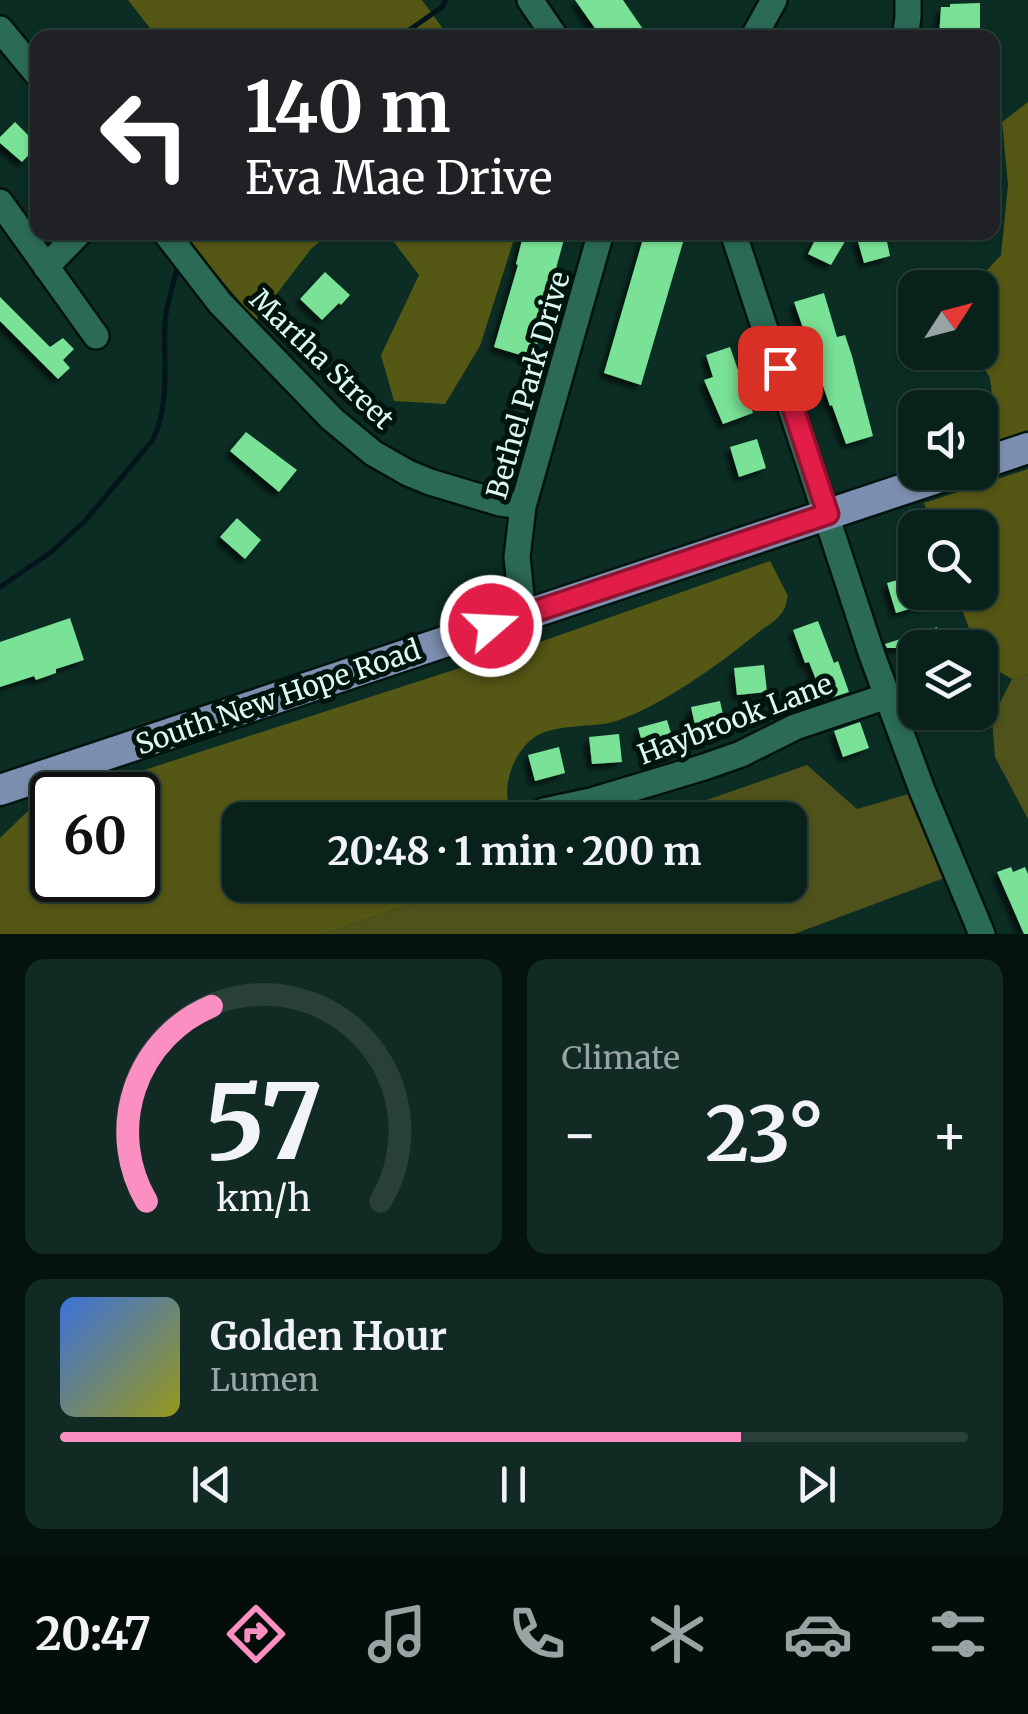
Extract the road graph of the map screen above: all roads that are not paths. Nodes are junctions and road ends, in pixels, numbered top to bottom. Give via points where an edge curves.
1 (530, 0) edge
2 (774, 0) edge
3 (908, 0) edge
4 (0, 29) edge
5 (551, 30) edge
6 (757, 30) edge
7 (906, 30) edge
8 (30, 65) edge
9 (0, 202) edge
10 (72, 240) edge
11 (170, 240) edge
12 (600, 240) edge
13 (736, 240) edge
14 (46, 267) junction
15 (96, 336) dead end
16 (1028, 448) edge
17 (998, 458) edge
18 (901, 490) edge
19 (523, 506) junction
20 (828, 514) junction
21 (522, 616) junction
22 (887, 696) junction
23 (0, 790) edge
24 (586, 802) edge
25 (982, 934) edge

1 - 5 street
2 - 6 street
3 - 7 street
4 - 8 street
9 - 14 street
10 - 14 street
11 - 19 street, Martha Street via 220,303 374,453 430,482
12 - 19 street, Bethel Park Drive
13 - 20 street
14 - 15 street
16 - 17 main road
18 - 20 main road, South New Hope Road
19 - 21 street, Bethel Park Drive via 517,557
20 - 21 main road, South New Hope Road
20 - 22 street
21 - 23 main road, South New Hope Road
22 - 24 street, Haybrook Lane via 795,727 741,754
22 - 25 street

